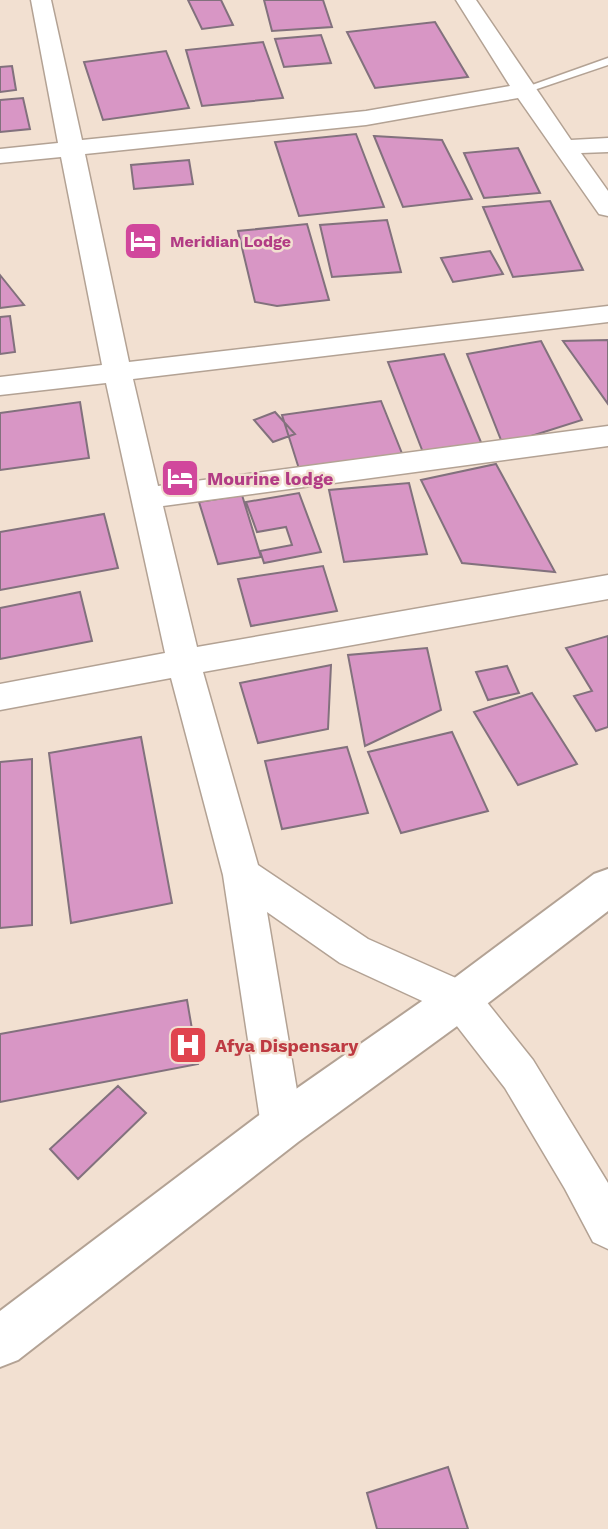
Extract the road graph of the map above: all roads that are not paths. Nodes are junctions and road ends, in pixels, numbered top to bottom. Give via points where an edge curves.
1 (41, 0) edge
2 (466, 0) edge
3 (608, 61) edge
4 (524, 90) junction
5 (608, 145) edge
6 (564, 147) junction
7 (73, 148) junction
8 (0, 156) edge
9 (608, 209) edge
10 (608, 314) edge
11 (117, 371) junction
12 (0, 386) edge
13 (608, 436) edge
14 (147, 498) junction
15 (608, 587) edge
16 (184, 664) junction
17 (0, 697) edge
18 (242, 875) junction
19 (608, 887) edge
20 (460, 999) junction
21 (282, 1126) junction
22 (608, 1227) edge
23 (0, 1342) edge

1 - 7 street
2 - 4 street
3 - 4 lane
4 - 6 street
4 - 7 street via 366,118
5 - 6 street
6 - 9 street
7 - 8 street
7 - 11 street
10 - 11 street
11 - 12 street
11 - 14 street
13 - 14 street
14 - 16 street
15 - 16 street
16 - 17 street
16 - 18 street
18 - 20 street via 354,951
18 - 21 street
19 - 20 street
20 - 21 street
20 - 22 street via 519,1074
21 - 23 street

